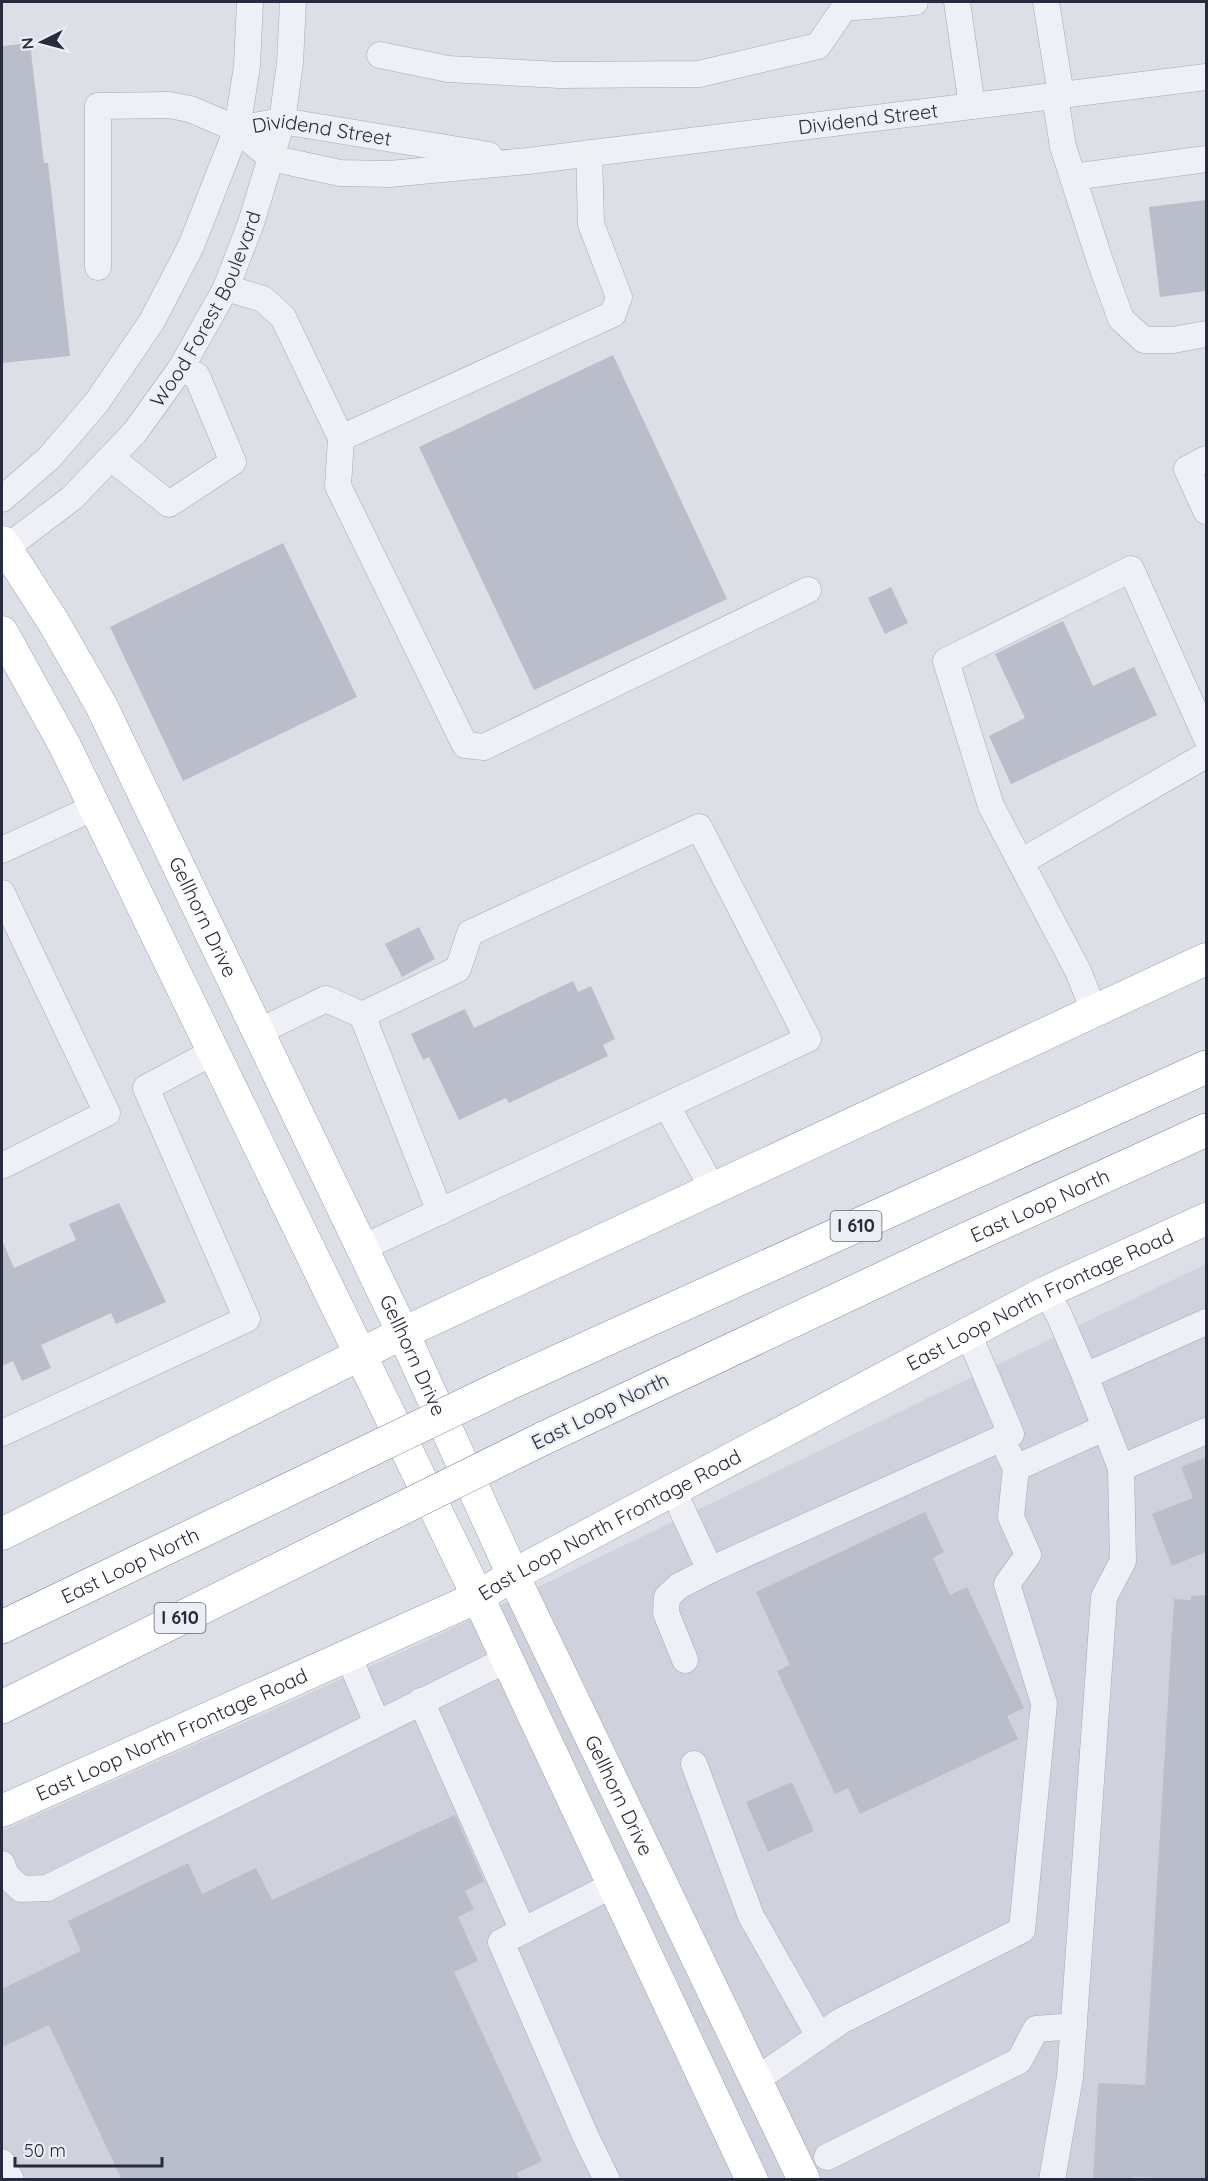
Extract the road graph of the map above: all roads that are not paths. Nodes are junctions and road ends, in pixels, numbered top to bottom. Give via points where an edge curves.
1 (250, 2) edge
2 (293, 2) edge
3 (915, 2) edge
4 (957, 2) edge
5 (1046, 2) edge
6 (380, 55) dead end
7 (1206, 77) edge
8 (1058, 96) junction
9 (972, 106) junction
10 (282, 121) junction
11 (237, 129) junction
12 (589, 153) junction
13 (271, 158) junction
14 (1206, 159) edge
15 (528, 161) junction
16 (1073, 177) junction
17 (98, 267) dead end
18 (226, 288) junction
19 (1206, 334) edge
20 (182, 368) junction
21 (341, 438) junction
22 (111, 458) junction
23 (1206, 459) edge
24 (2, 499) edge
25 (1206, 511) edge
26 (3, 547) edge
27 (808, 590) dead end
28 (2, 632) edge
29 (1206, 737) edge
30 (1206, 755) edge
31 (141, 787) junction
32 (95, 807) junction
33 (2, 850) edge
34 (1021, 862) junction
35 (2, 892) edge
36 (1206, 959) edge
37 (1094, 1011) junction
38 (362, 1015) junction
39 (258, 1032) junction
40 (213, 1052) junction
41 (1204, 1067) edge
42 (667, 1106) junction
43 (1206, 1130) edge
44 (2, 1166) edge
45 (713, 1189) junction
46 (440, 1212) junction
47 (1206, 1219) edge
48 (362, 1248) junction
49 (1046, 1292) junction
50 (1206, 1322) edge
51 (403, 1332) junction
52 (968, 1333) junction
53 (359, 1355) junction
54 (1085, 1376) junction
55 (1104, 1428) junction
56 (1206, 1431) edge
57 (2, 1433) edge
58 (1002, 1438) junction
59 (1016, 1468) junction
60 (1120, 1468) junction
61 (673, 1490) junction
62 (2, 1534) edge
63 (123, 1570) junction
64 (710, 1570) junction
65 (513, 1575) junction
66 (478, 1597) junction
67 (2, 1605) edge
68 (2, 1628) edge
69 (348, 1655) junction
70 (506, 1660) junction
71 (685, 1660) dead end
72 (422, 1701) junction
73 (2, 1707) edge
74 (377, 1723) junction
75 (694, 1764) dead end
76 (2, 1810) edge
77 (2, 1864) edge
78 (652, 1865) junction
79 (613, 1885) junction
80 (523, 1931) junction
81 (1074, 2026) junction
82 (819, 2036) junction
83 (756, 2080) junction
84 (827, 2157) dead end
85 (2, 2162) edge
86 (11, 2180) edge
87 (607, 2180) edge
88 (752, 2180) edge
89 (804, 2180) edge
90 (1052, 2180) edge

1 - 11 street, Wood Forest Boulevard via 247,66
2 - 10 street, Wood Forest Boulevard
3 - 6 street via 844,8 818,46 699,74 560,75 448,69
4 - 9 street
5 - 8 street
7 - 8 street, Dividend Street
8 - 9 street, Dividend Street
8 - 16 street via 1063,147
9 - 12 street, Dividend Street
10 - 11 street, Dividend Street
10 - 13 street, Wood Forest Boulevard
10 - 15 street, Dividend Street
11 - 13 street, Dividend Street
11 - 17 street via 208,115 169,105 98,106
11 - 24 street, Wood Forest Boulevard via 191,246 152,321 98,402 49,458
12 - 15 street, Dividend Street
12 - 21 street via 591,224 619,297 613,314
13 - 15 street, Dividend Street via 340,173 389,174
13 - 18 street, Wood Forest Boulevard
14 - 16 street
16 - 19 street via 1121,319 1144,340
18 - 20 street, Wood Forest Boulevard
18 - 21 street via 263,299 283,317
20 - 22 street, Wood Forest Boulevard
20 - 22 street via 197,376 233,462 169,504
21 - 27 street via 338,486 465,746 483,747
22 - 26 street, Wood Forest Boulevard via 72,498
23 - 25 street via 1187,469
26 - 31 main road, Gellhorn Drive via 101,705
28 - 32 main road
29 - 34 street via 1131,570 946,661 992,806
30 - 34 street
31 - 32 main road
31 - 39 main road, Gellhorn Drive
32 - 33 street
32 - 40 main road
34 - 37 street via 1078,971
35 - 44 street via 107,1113
36 - 37 main road
37 - 45 main road
38 - 39 street via 326,999
38 - 42 street via 458,969 470,933 699,827 808,1039
38 - 46 street
39 - 40 main road
39 - 48 main road, Gellhorn Drive
40 - 53 main road
40 - 57 street via 146,1088 247,1319
41 - 63 highway, East Loop North / I 610, bridge via 512,1382
42 - 45 street
42 - 46 street
43 - 73 highway, East Loop North / I 610, bridge via 542,1439
45 - 51 main road
46 - 48 street
47 - 49 main road, East Loop North Frontage Road
48 - 51 main road, Gellhorn Drive
49 - 52 main road, East Loop North Frontage Road
49 - 54 street
50 - 54 street
51 - 53 main road
51 - 65 main road, Gellhorn Drive
52 - 58 street via 1011,1434
52 - 61 main road, East Loop North Frontage Road
53 - 62 main road
53 - 66 main road
54 - 55 street
55 - 59 street
55 - 60 street
56 - 60 street
58 - 59 street
58 - 64 street
59 - 82 street via 1011,1517 1028,1555 1007,1584 1044,1703 1022,1930 841,2021
60 - 81 street via 1123,1561 1104,1597
61 - 64 street
61 - 65 main road, East Loop North Frontage Road
63 - 67 highway
63 - 68 highway, East Loop North / I 610
64 - 71 street via 667,1597 666,1613
65 - 66 main road, East Loop North Frontage Road
65 - 78 main road, Gellhorn Drive
66 - 69 main road, East Loop North Frontage Road
66 - 70 main road
69 - 74 street
69 - 76 main road, East Loop North Frontage Road
70 - 72 street
70 - 79 main road
72 - 74 street
72 - 80 street
74 - 77 street via 47,1888 21,1889 6,1875
75 - 82 street via 751,1916
78 - 79 main road
78 - 83 main road, Gellhorn Drive
79 - 80 street
79 - 88 main road
80 - 87 street via 501,1942
81 - 84 street via 1036,2029 1019,2061
81 - 90 street via 1070,2077
82 - 83 street
83 - 89 main road, Gellhorn Drive
85 - 86 street

